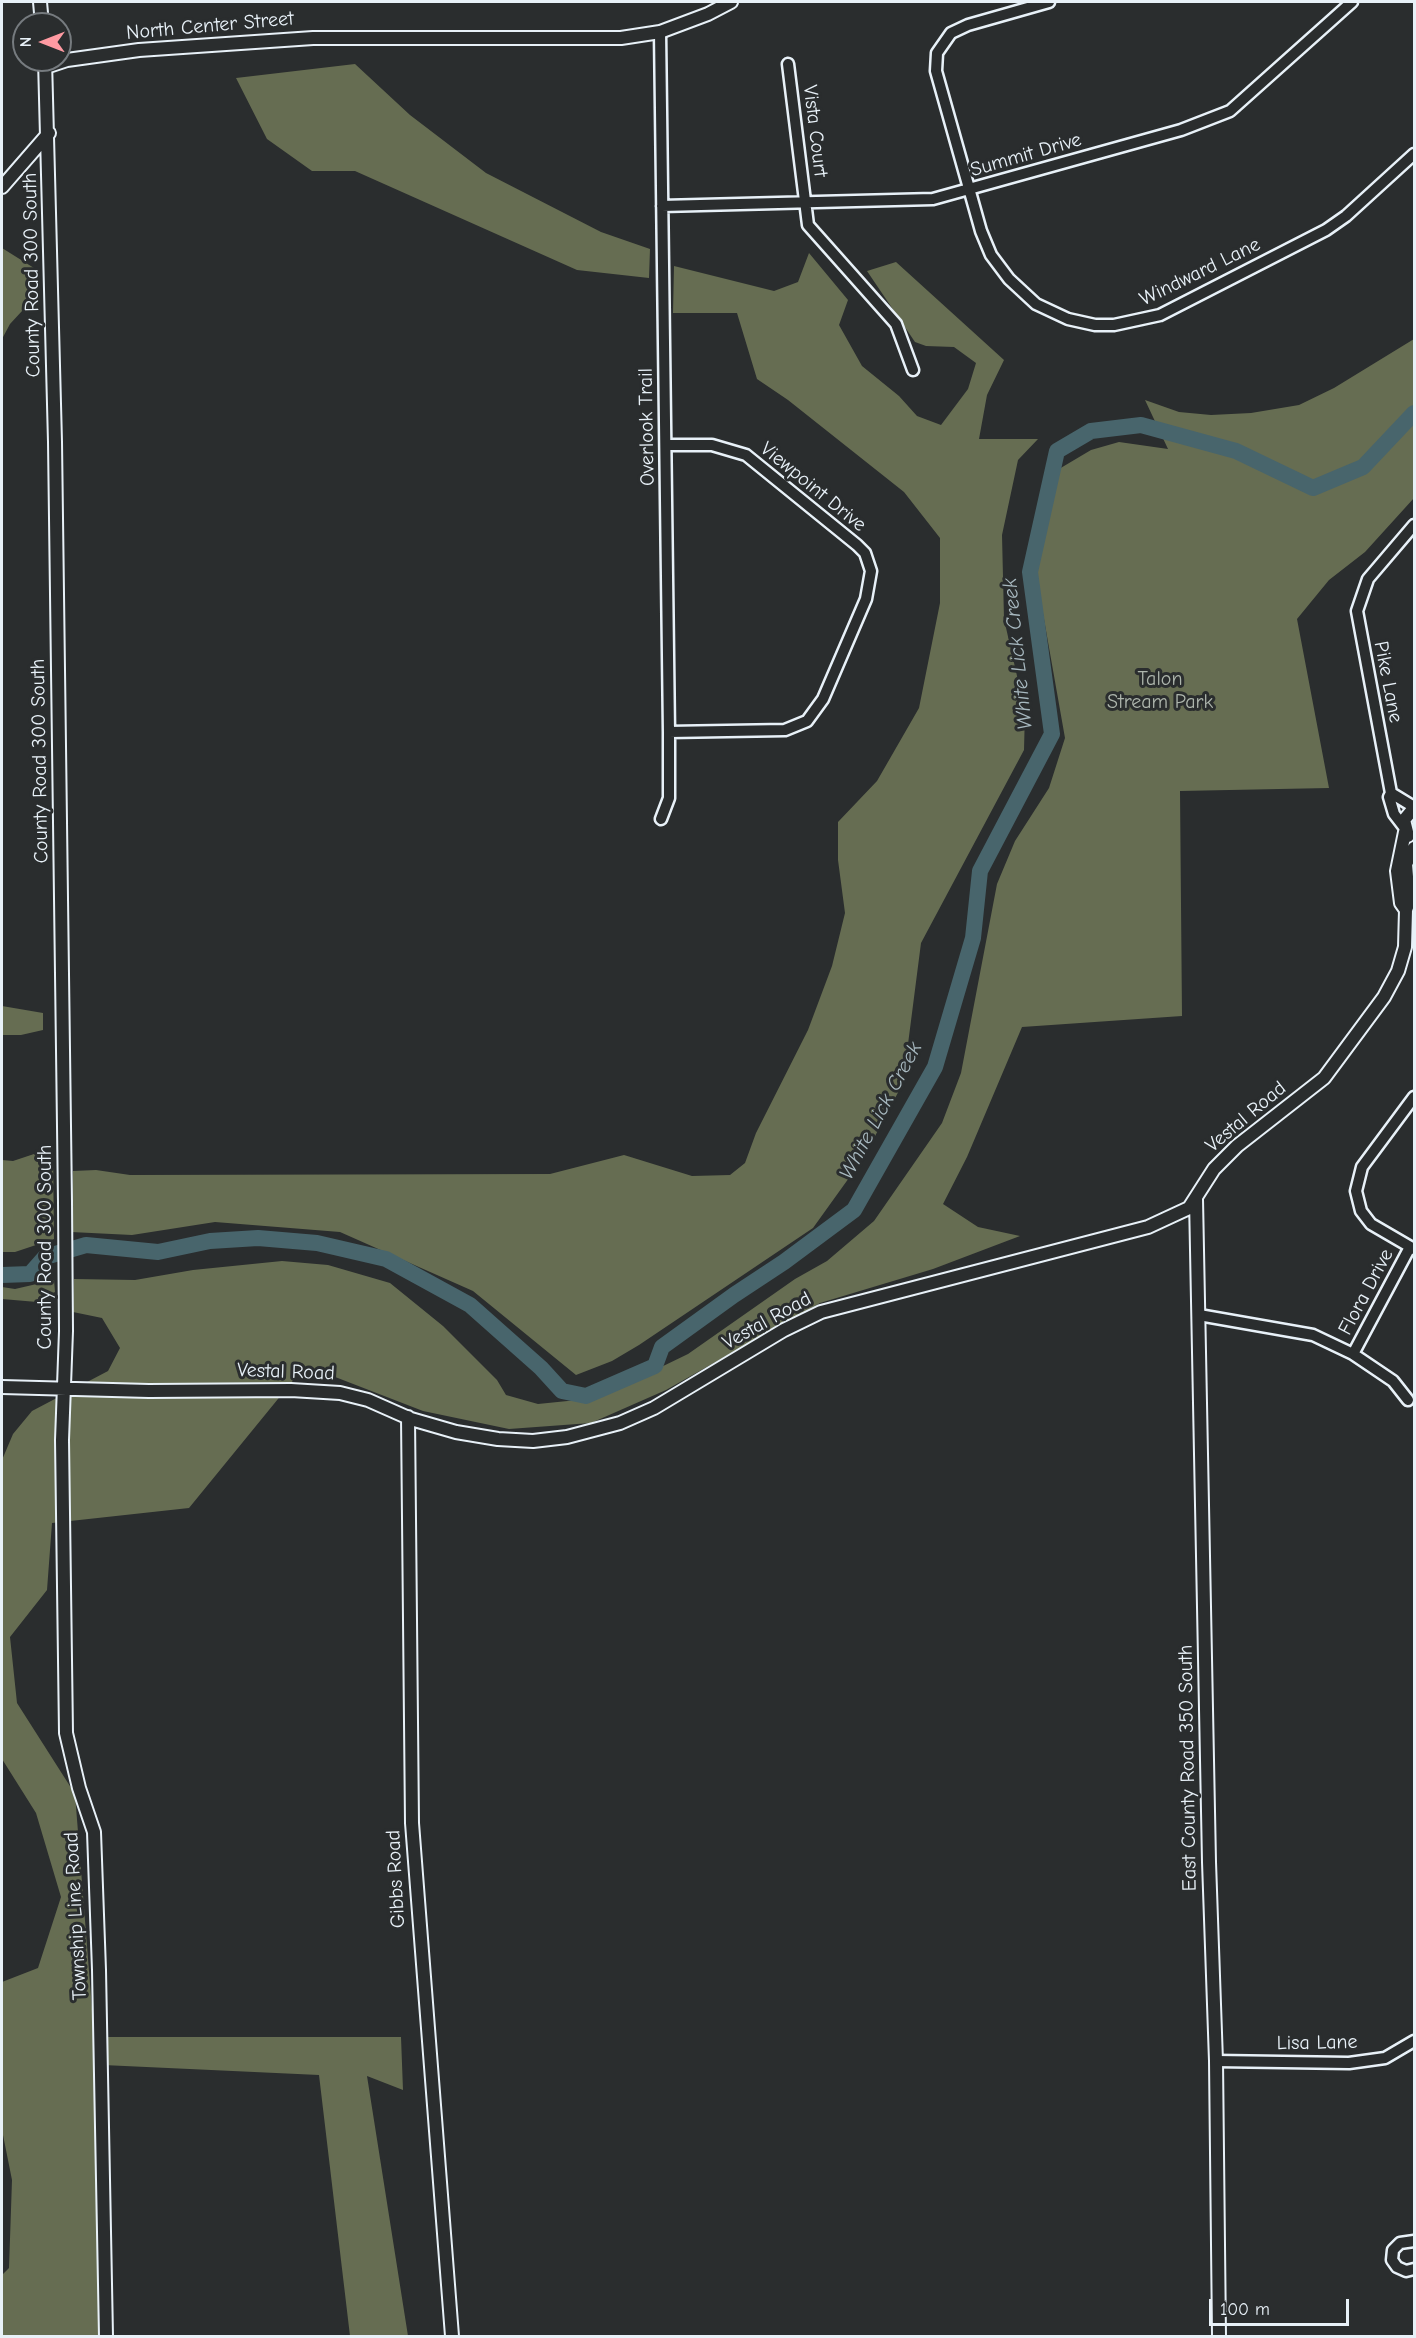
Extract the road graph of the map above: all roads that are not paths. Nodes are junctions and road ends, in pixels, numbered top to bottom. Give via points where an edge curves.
1 (731, 2) edge
2 (1049, 2) edge
3 (1352, 2) edge
4 (660, 32) junction
5 (72, 59) edge
6 (788, 64) dead end
7 (46, 72) edge
8 (49, 133) junction
9 (1414, 154) edge
10 (2, 187) edge
11 (969, 190) junction
12 (806, 202) junction
13 (662, 206) junction
14 (914, 370) dead end
15 (666, 445) junction
16 (1414, 525) edge
17 (669, 732) junction
18 (1391, 793) junction
19 (1414, 807) edge
20 (661, 819) dead end
21 (1408, 833) edge
22 (1414, 848) edge
23 (1406, 910) junction
24 (1414, 1097) edge
25 (1196, 1198) junction
26 (1412, 1248) edge
27 (1199, 1315) junction
28 (1353, 1354) junction
29 (2, 1387) edge
30 (63, 1389) junction
31 (1408, 1400) dead end
32 (408, 1417) junction
33 (1414, 2040) edge
34 (1216, 2061) junction
35 (1414, 2241) edge
36 (1414, 2269) edge
37 (106, 2337) edge
38 (452, 2337) edge
39 (1219, 2337) edge

1 - 4 street, North Center Street
2 - 11 street, Windward Lane via 959,28 940,46 936,62 938,81
3 - 11 street, Summit Drive via 1246,98 1218,117
4 - 5 street, North Center Street via 621,38 396,36 269,40
4 - 13 street, Overlook Trail
6 - 12 street, Vista Court
7 - 8 street, County Road 300 South
8 - 10 street
8 - 30 street, County Road 300 South via 65,1202
9 - 11 street, Windward Lane via 1326,230 1160,315 1114,325 1068,319 1036,304 1022,291 991,255
11 - 12 street, Summit Drive via 933,199
12 - 13 street, Summit Drive
12 - 14 street, Vista Court via 806,218 812,232 896,324
13 - 15 street, Overlook Trail
15 - 17 street, Overlook Trail
15 - 17 street, Viewpoint Drive via 712,445 746,455 857,545 865,553 871,571 866,599 823,699 807,721 785,730
16 - 18 street, Pike Lane via 1368,579 1357,611
17 - 20 street, Overlook Trail via 669,798
18 - 19 street
18 - 21 street, Pike Lane via 1390,805
19 - 21 street, Vestal Road via 1406,815
21 - 23 street, Vestal Road via 1397,871 1401,903
22 - 23 street, Vestal Road via 1406,864
23 - 25 street, Vestal Road via 1405,947 1398,971 1361,1029 1324,1078 1237,1146 1215,1169
24 - 26 street via 1362,1167 1356,1191 1361,1211 1371,1224
25 - 27 street, East County Road 350 South
25 - 32 street, Vestal Road via 1181,1214 1148,1227 821,1312 654,1408 597,1431 533,1441 498,1439 456,1432
26 - 28 street, Flora Drive
27 - 28 street via 1303,1332
27 - 34 street, East County Road 350 South
28 - 31 street via 1393,1381
29 - 30 street, Vestal Road
30 - 32 street, Vestal Road via 340,1393
30 - 37 street, Township Line Road via 66,1733 94,1832
32 - 38 street, Gibbs Road via 412,1823
33 - 34 street, Lisa Lane via 1385,2058 1349,2063
34 - 39 street, East County Road 350 South
35 - 36 street via 1400,2243 1392,2260 1406,2271

